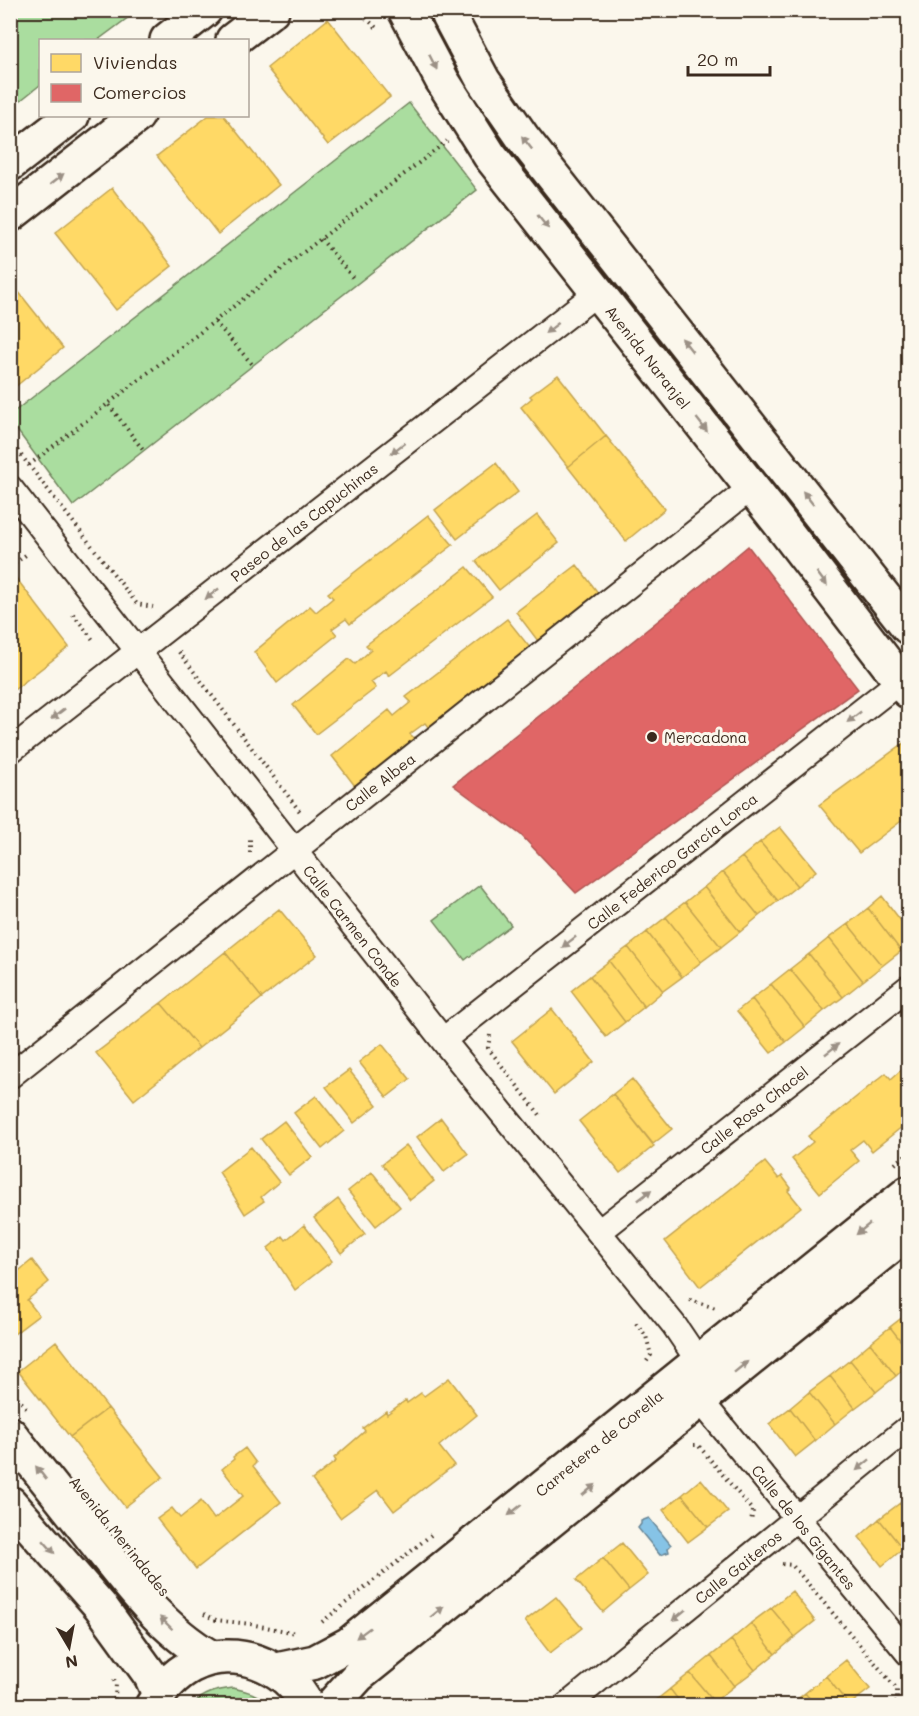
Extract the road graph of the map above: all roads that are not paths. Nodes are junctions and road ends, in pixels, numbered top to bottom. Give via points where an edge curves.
1 (205, 10) edge
2 (272, 10) edge
3 (405, 10) edge
4 (448, 10) edge
5 (168, 39) edge
6 (234, 39) edge
7 (71, 117) edge
8 (136, 117) edge
9 (10, 164) edge
10 (10, 214) edge
11 (598, 292) junction
12 (10, 488) edge
13 (751, 488) junction
14 (909, 627) edge
15 (140, 650) junction
16 (904, 686) edge
17 (10, 751) edge
18 (294, 850) junction
19 (909, 988) edge
20 (443, 1040) junction
21 (10, 1076) edge
22 (899, 1180) edge
23 (600, 1232) junction
24 (909, 1232) edge
25 (699, 1362) junction
26 (700, 1400) junction
27 (20, 1419) edge
28 (909, 1428) edge
29 (10, 1503) edge
30 (798, 1519) junction
31 (909, 1653) edge
32 (212, 1658) junction
33 (277, 1670) junction
34 (156, 1700) edge
35 (307, 1706) edge
36 (330, 1706) edge
37 (567, 1706) edge

1 - 5 main road
2 - 6 main road
3 -> 11 main road, Avenida Naranjel via 442,80 490,156
14 -> 4 main road via 523,138 483,80
7 - 9 main road
10 -> 8 main road
11 -> 13 main road, Avenida Naranjel
11 -> 15 street, Paseo de las Capuchinas
12 - 15 street, Calle Carmen Conde
13 -> 16 main road, Avenida Naranjel
13 - 18 street, Calle Albea
15 -> 17 street, Paseo de las Capuchinas
15 - 18 street, Calle Carmen Conde
16 -> 20 street, Calle Federico García Lorca
18 - 20 street, Calle Carmen Conde
18 - 21 street, Calle Albea
23 -> 19 street, Calle Rosa Chacel
20 - 23 street, Calle Carmen Conde
22 -> 25 main road, Carretera de Corella
23 - 25 street, Calle Carmen Conde
26 -> 24 main road, Carretera de Corella
25 -> 33 main road, Carretera de Corella via 349,1644 315,1662
26 - 30 street, Calle de los Gigantes
36 -> 26 main road, Carretera de Corella via 358,1676
32 -> 27 main road, Avenida Merindades via 195,1649 130,1586
28 -> 30 street, Calle Gaiteros
29 -> 34 main road via 101,1607 151,1676
30 - 31 street, Calle de los Gigantes
30 -> 37 street, Calle Gaiteros
32 - 33 main road via 246,1658
32 - 34 main road via 174,1677
33 - 35 main road via 291,1682

